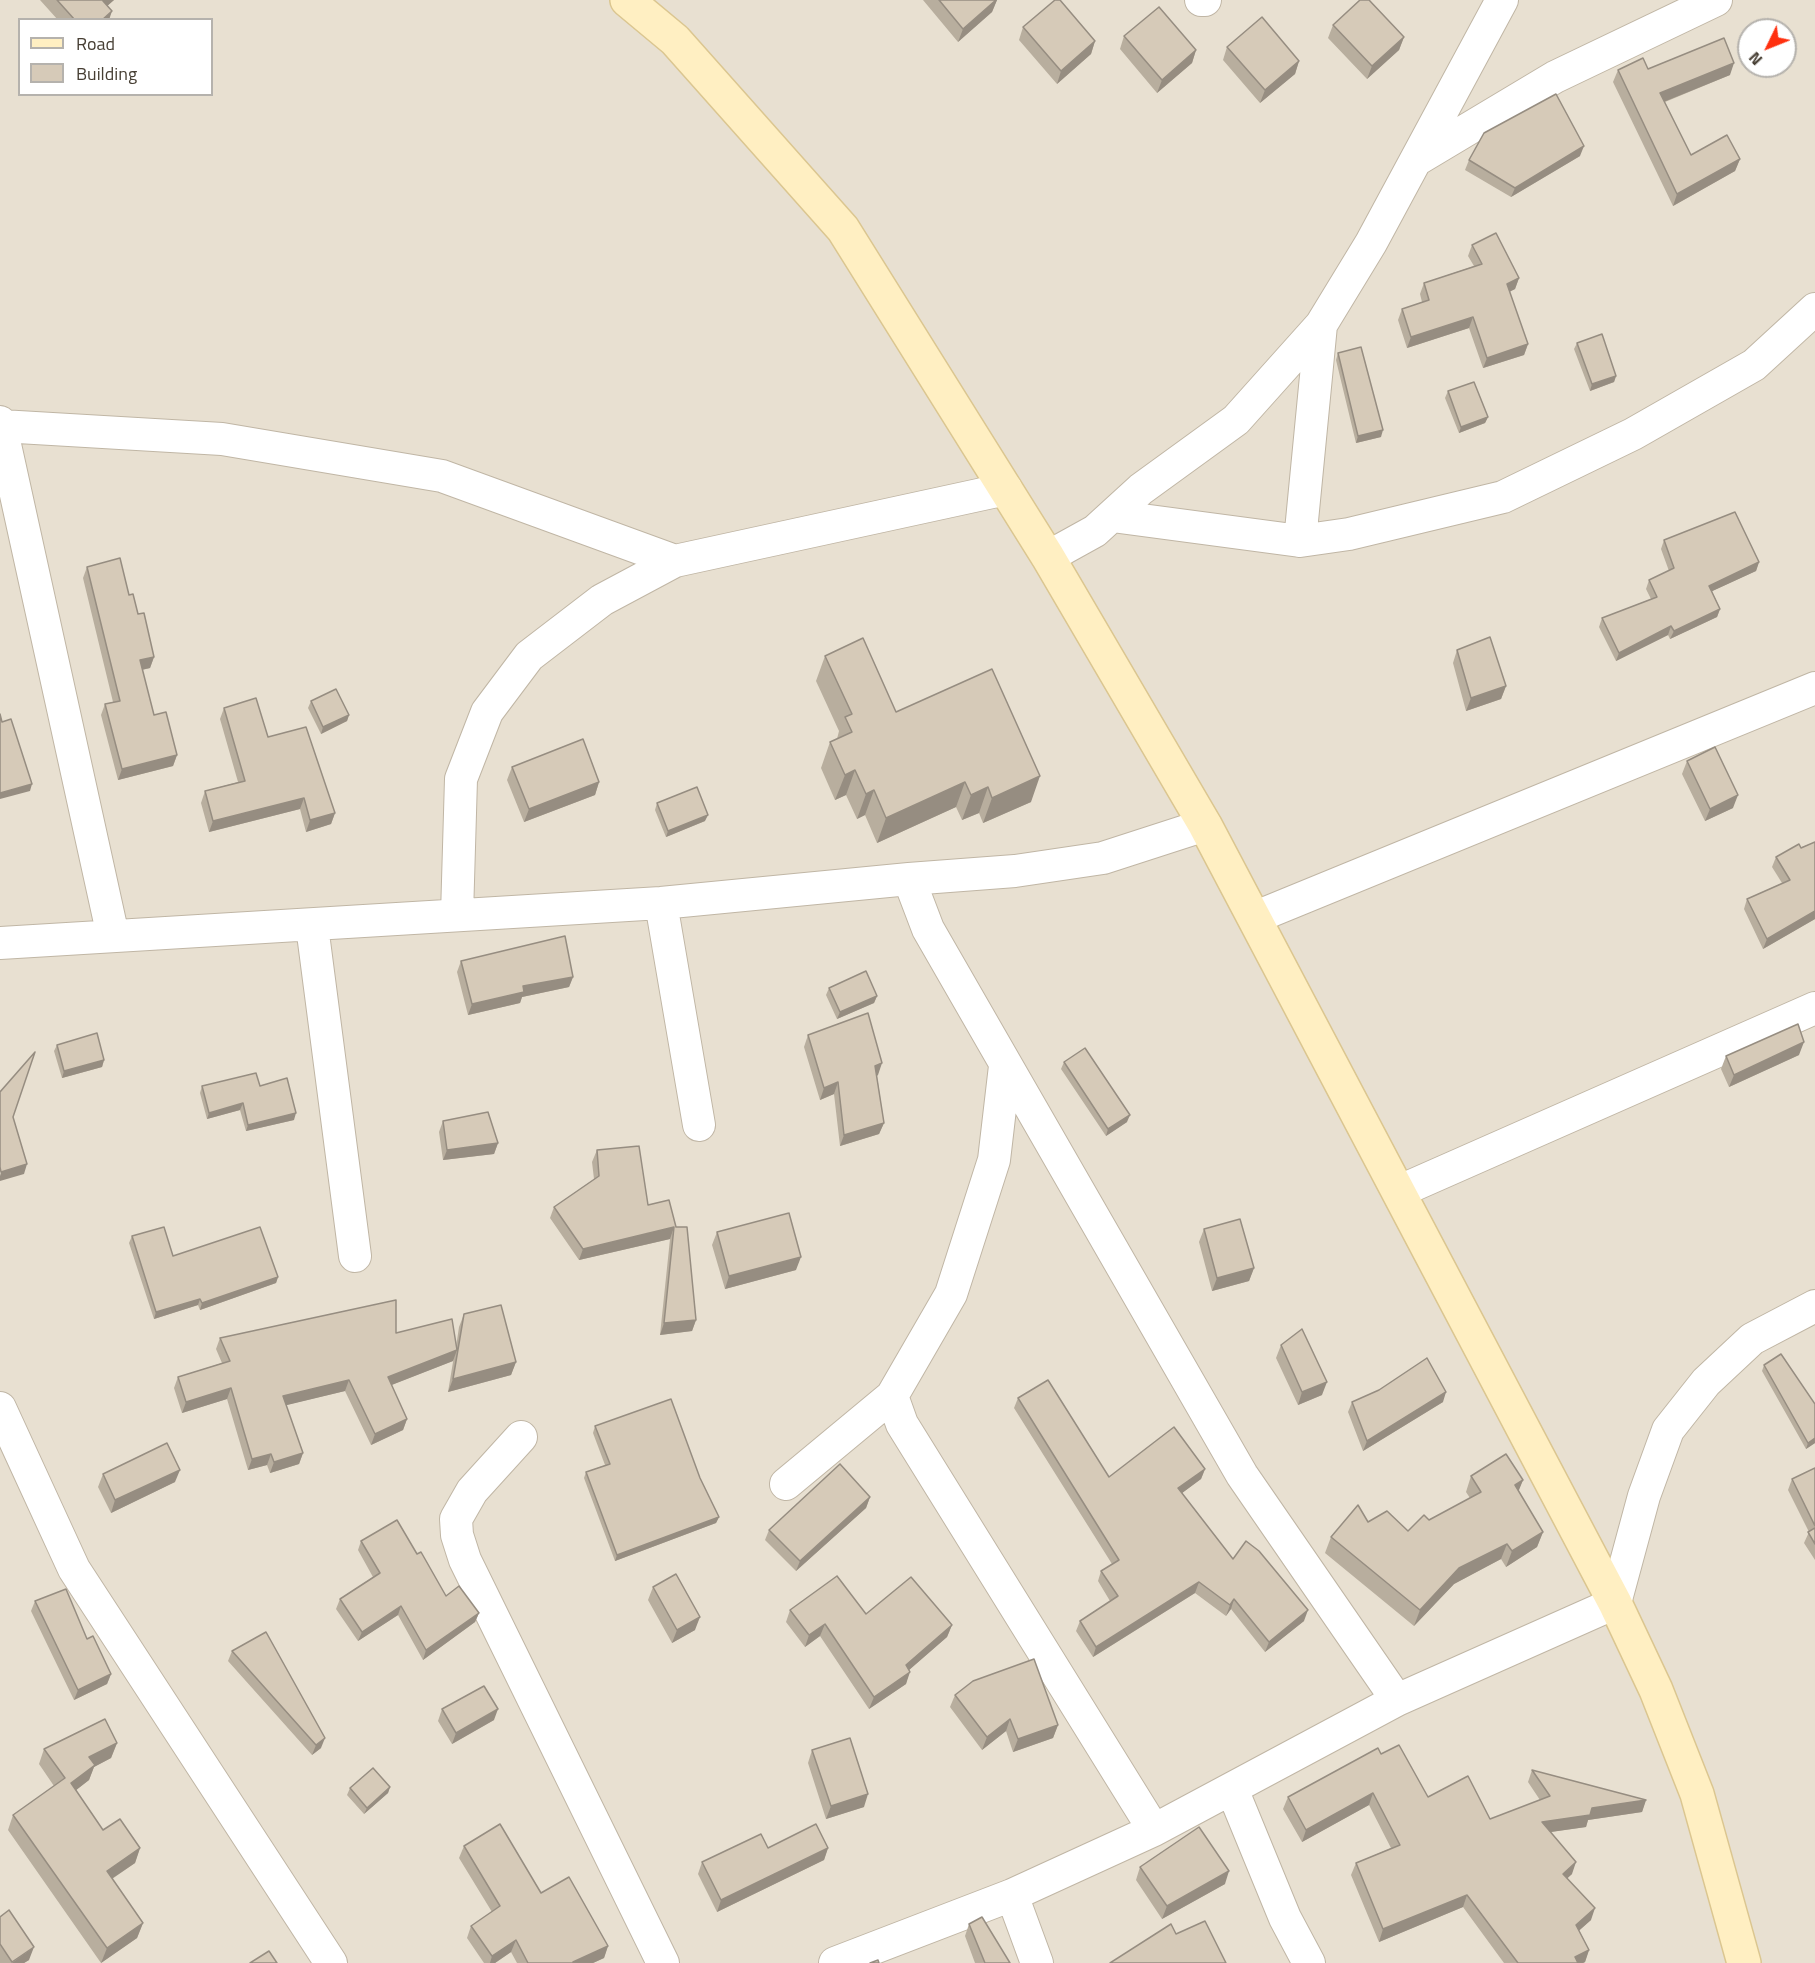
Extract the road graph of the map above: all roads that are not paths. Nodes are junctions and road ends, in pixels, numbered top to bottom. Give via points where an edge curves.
1 (627, 0) edge
2 (1502, 0) edge
3 (1716, 0) edge
4 (1418, 159) junction
5 (1815, 309) edge
6 (1321, 325) junction
7 (0, 424) edge
8 (1006, 489) junction
9 (1112, 516) junction
10 (1300, 541) junction
11 (1048, 557) junction
12 (675, 561) junction
13 (1815, 688) edge
14 (1205, 825) junction
15 (909, 879) junction
16 (661, 903) junction
17 (457, 915) junction
18 (1256, 917) junction
19 (312, 926) junction
20 (113, 936) junction
21 (0, 943) edge
22 (1815, 1008) edge
23 (1005, 1066) junction
24 (699, 1125) dead end
25 (1400, 1191) junction
26 (355, 1256) dead end
27 (1815, 1306) edge
28 (892, 1396) junction
29 (0, 1408) edge
30 (520, 1437) dead end
31 (786, 1484) dead end
32 (1615, 1603) junction
33 (1396, 1700) junction
34 (1232, 1789) junction
35 (1154, 1830) junction
36 (1012, 1895) junction
37 (331, 1963) edge
38 (663, 1963) edge
39 (835, 1963) edge
40 (1037, 1963) edge
41 (1309, 1963) edge
42 (1744, 1963) edge

1 - 8 street via 675,40 843,229
2 - 4 street
3 - 4 street via 1555,77
4 - 6 street
5 - 10 street via 1754,365 1634,434 1503,497 1349,534
6 - 9 street via 1236,420 1141,489
6 - 10 street
7 - 12 street via 222,439 442,476
7 - 20 street
8 - 11 street
8 - 12 street
9 - 10 street
9 - 11 street via 1095,531
11 - 14 street
12 - 17 street via 602,600 529,656 487,712 461,779
13 - 18 street
14 - 15 street via 1103,858 1015,871
14 - 18 street
15 - 16 street
15 - 23 street via 928,929
16 - 17 street
16 - 24 street
17 - 19 street
18 - 25 street
19 - 20 street
19 - 26 street
20 - 21 street
22 - 25 street
23 - 28 street via 994,1160 951,1294
23 - 33 street via 1242,1475
25 - 32 street
27 - 32 street via 1752,1339 1706,1382 1668,1430 1644,1496
28 - 31 street
28 - 35 street via 902,1424
29 - 37 street via 74,1569
30 - 38 street via 472,1491 456,1520 457,1536 470,1570
32 - 33 street
32 - 42 street via 1656,1690 1697,1794
33 - 34 street
34 - 35 street
34 - 41 street
35 - 36 street
36 - 39 street
36 - 40 street

